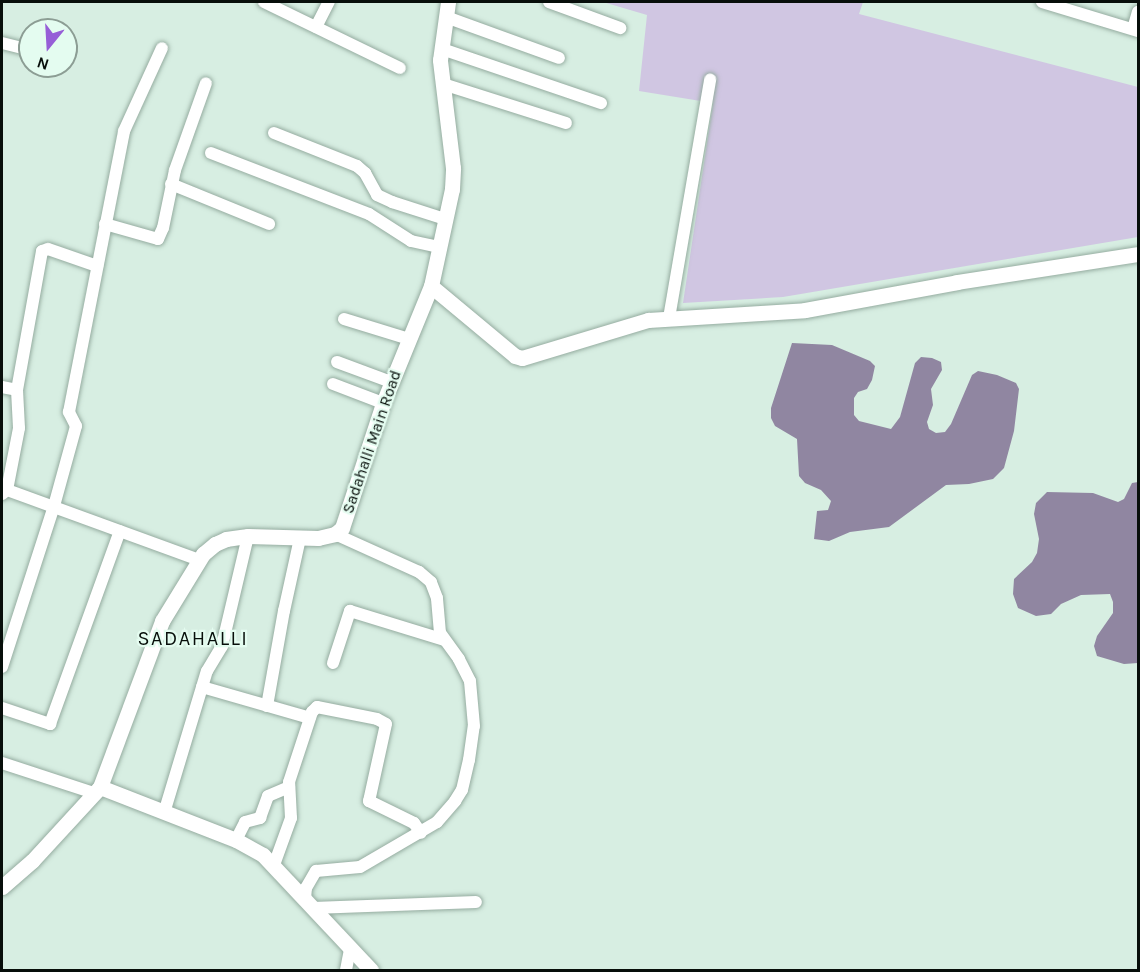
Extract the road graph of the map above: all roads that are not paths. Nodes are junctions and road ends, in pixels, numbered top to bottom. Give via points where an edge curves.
1 (264, 2) edge
2 (329, 2) edge
3 (448, 2) edge
4 (549, 2) edge
5 (1042, 2) edge
6 (1138, 12) edge
7 (446, 17) junction
8 (316, 27) junction
9 (620, 28) dead end
10 (1136, 30) edge
11 (2, 43) edge
12 (18, 47) edge
13 (162, 48) dead end
14 (442, 50) junction
15 (559, 58) dead end
16 (400, 68) dead end
17 (710, 80) dead end
18 (206, 83) dead end
19 (443, 84) junction
20 (602, 103) dead end
21 (566, 123) dead end
22 (274, 133) dead end
23 (211, 153) dead end
24 (171, 184) junction
25 (445, 219) junction
26 (105, 224) junction
27 (269, 224) dead end
28 (439, 247) junction
29 (1138, 254) edge
30 (97, 266) junction
31 (431, 286) junction
32 (669, 318) junction
33 (344, 319) dead end
34 (409, 339) junction
35 (337, 362) dead end
36 (392, 382) junction
37 (333, 384) dead end
38 (2, 387) edge
39 (17, 390) junction
40 (383, 403) junction
41 (4, 492) edge
42 (54, 506) junction
43 (120, 531) junction
44 (335, 534) junction
45 (248, 537) junction
46 (300, 538) junction
47 (199, 560) junction
48 (444, 640) junction
49 (333, 663) dead end
50 (2, 667) edge
51 (202, 687) junction
52 (267, 706) junction
53 (2, 708) edge
54 (310, 718) junction
55 (2, 763) edge
56 (289, 787) junction
57 (97, 790) junction
58 (164, 813) junction
59 (421, 833) junction
60 (236, 840) junction
61 (274, 865) junction
62 (2, 887) edge
63 (476, 902) dead end
64 (309, 903) junction
65 (350, 950) junction
66 (346, 970) edge
67 (371, 970) edge

1 - 8 street
2 - 8 street
3 - 7 street, Sadahalli Main Road
4 - 9 street
5 - 10 street
6 - 10 street
7 - 14 street, Sadahalli Main Road
7 - 15 street
8 - 16 street
11 - 12 street
13 - 26 street via 128,118
14 - 19 street, Sadahalli Main Road
14 - 20 street
17 - 32 street
18 - 24 street
19 - 21 street
19 - 25 street, Sadahalli Main Road via 453,179
22 - 25 street via 357,166 377,195
23 - 28 street via 369,214 411,241
24 - 26 street via 158,239
24 - 27 street
25 - 28 street, Sadahalli Main Road
26 - 30 street
28 - 31 street, Sadahalli Main Road
29 - 32 street via 805,310
30 - 39 street via 48,249 42,251
30 - 42 street via 69,412 76,426
31 - 32 street via 522,358 648,320
31 - 34 street, Sadahalli Main Road
33 - 34 street
34 - 36 street, Sadahalli Main Road
35 - 36 street
36 - 40 street, Sadahalli Main Road
37 - 40 street
38 - 39 street
39 - 41 street via 20,428
40 - 44 street, Sadahalli Main Road via 345,520
41 - 42 street
42 - 43 street
42 - 50 street
43 - 47 street
43 - 53 street via 50,724
44 - 46 street, Sadahalli Main Road
44 - 48 street via 419,572 431,582
45 - 46 street, Sadahalli Main Road
45 - 47 street, Sadahalli Main Road via 220,541
45 - 51 street via 222,646
46 - 52 street
47 - 57 street, Sadahalli Main Road via 158,630
48 - 49 street via 350,611
48 - 59 street via 459,659 472,687 471,746 459,794 437,822
51 - 52 street
51 - 58 street
52 - 54 street
54 - 56 street
54 - 59 street via 317,707 386,724 369,801 414,823
55 - 57 street
56 - 60 street via 268,796 260,818 245,822
56 - 61 street via 291,818
57 - 58 street
57 - 62 street, Sadahalli Main Road via 32,861
58 - 60 street
59 - 64 street via 360,867 316,871 306,888
60 - 61 street
61 - 64 street
63 - 64 street
64 - 65 street
65 - 66 street
65 - 67 street

